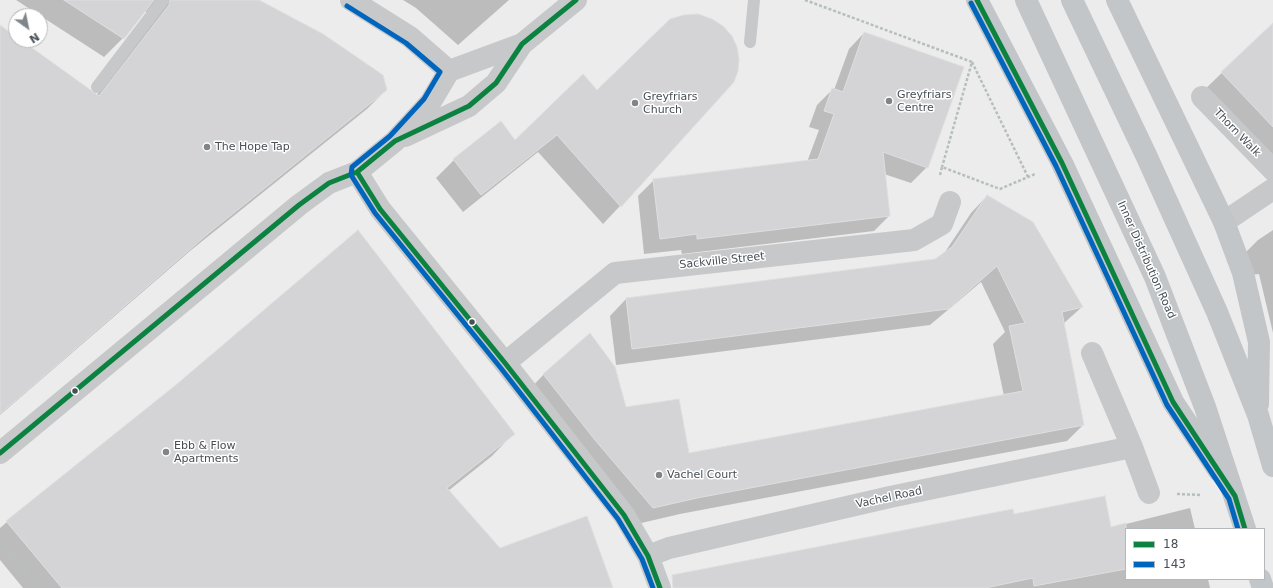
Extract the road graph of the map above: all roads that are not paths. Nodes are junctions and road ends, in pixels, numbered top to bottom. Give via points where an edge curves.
1 (163, 0) edge
2 (351, 0) edge
3 (576, 0) edge
4 (754, 0) edge
5 (977, 0) edge
6 (1026, 0) edge
7 (1072, 0) edge
8 (1117, 0) edge
9 (750, 42) dead end
10 (522, 44) junction
11 (449, 71) junction
12 (97, 87) dead end
13 (1202, 97) dead end
14 (395, 141) junction
15 (1273, 170) edge
16 (357, 172) junction
17 (1273, 189) edge
18 (950, 202) road end
19 (1224, 222) junction
20 (1092, 353) dead end
21 (505, 363) junction
22 (1258, 415) junction
23 (1132, 447) junction
24 (0, 453) edge
25 (1273, 466) edge
26 (1149, 493) road end
27 (1235, 496) junction
28 (1245, 528) edge
29 (648, 556) junction
30 (660, 588) edge

1 - 12 lane
2 - 11 street via 410,37
3 - 10 street
4 - 9 lane
5 - 27 main road via 1062,163 1173,402
6 - 27 main road, Inner Distribution Road via 1155,278 1205,407
7 - 22 main road via 1193,258
8 - 19 main road
10 - 11 street
10 - 14 street via 496,83 469,106
11 - 14 street via 430,103
13 - 15 street, Thorn Walk
14 - 16 street
16 - 21 street via 380,209
16 - 24 street via 329,183 299,205
17 - 19 street
18 - 21 street, Sackville Street via 942,224 914,240 615,273
19 - 22 main road via 1243,273 1259,342
20 - 23 street
21 - 29 street via 624,515
22 - 25 main road
23 - 26 street
23 - 29 street, Vachel Road via 883,499 669,548
27 - 28 main road, Inner Distribution Road
29 - 30 street

